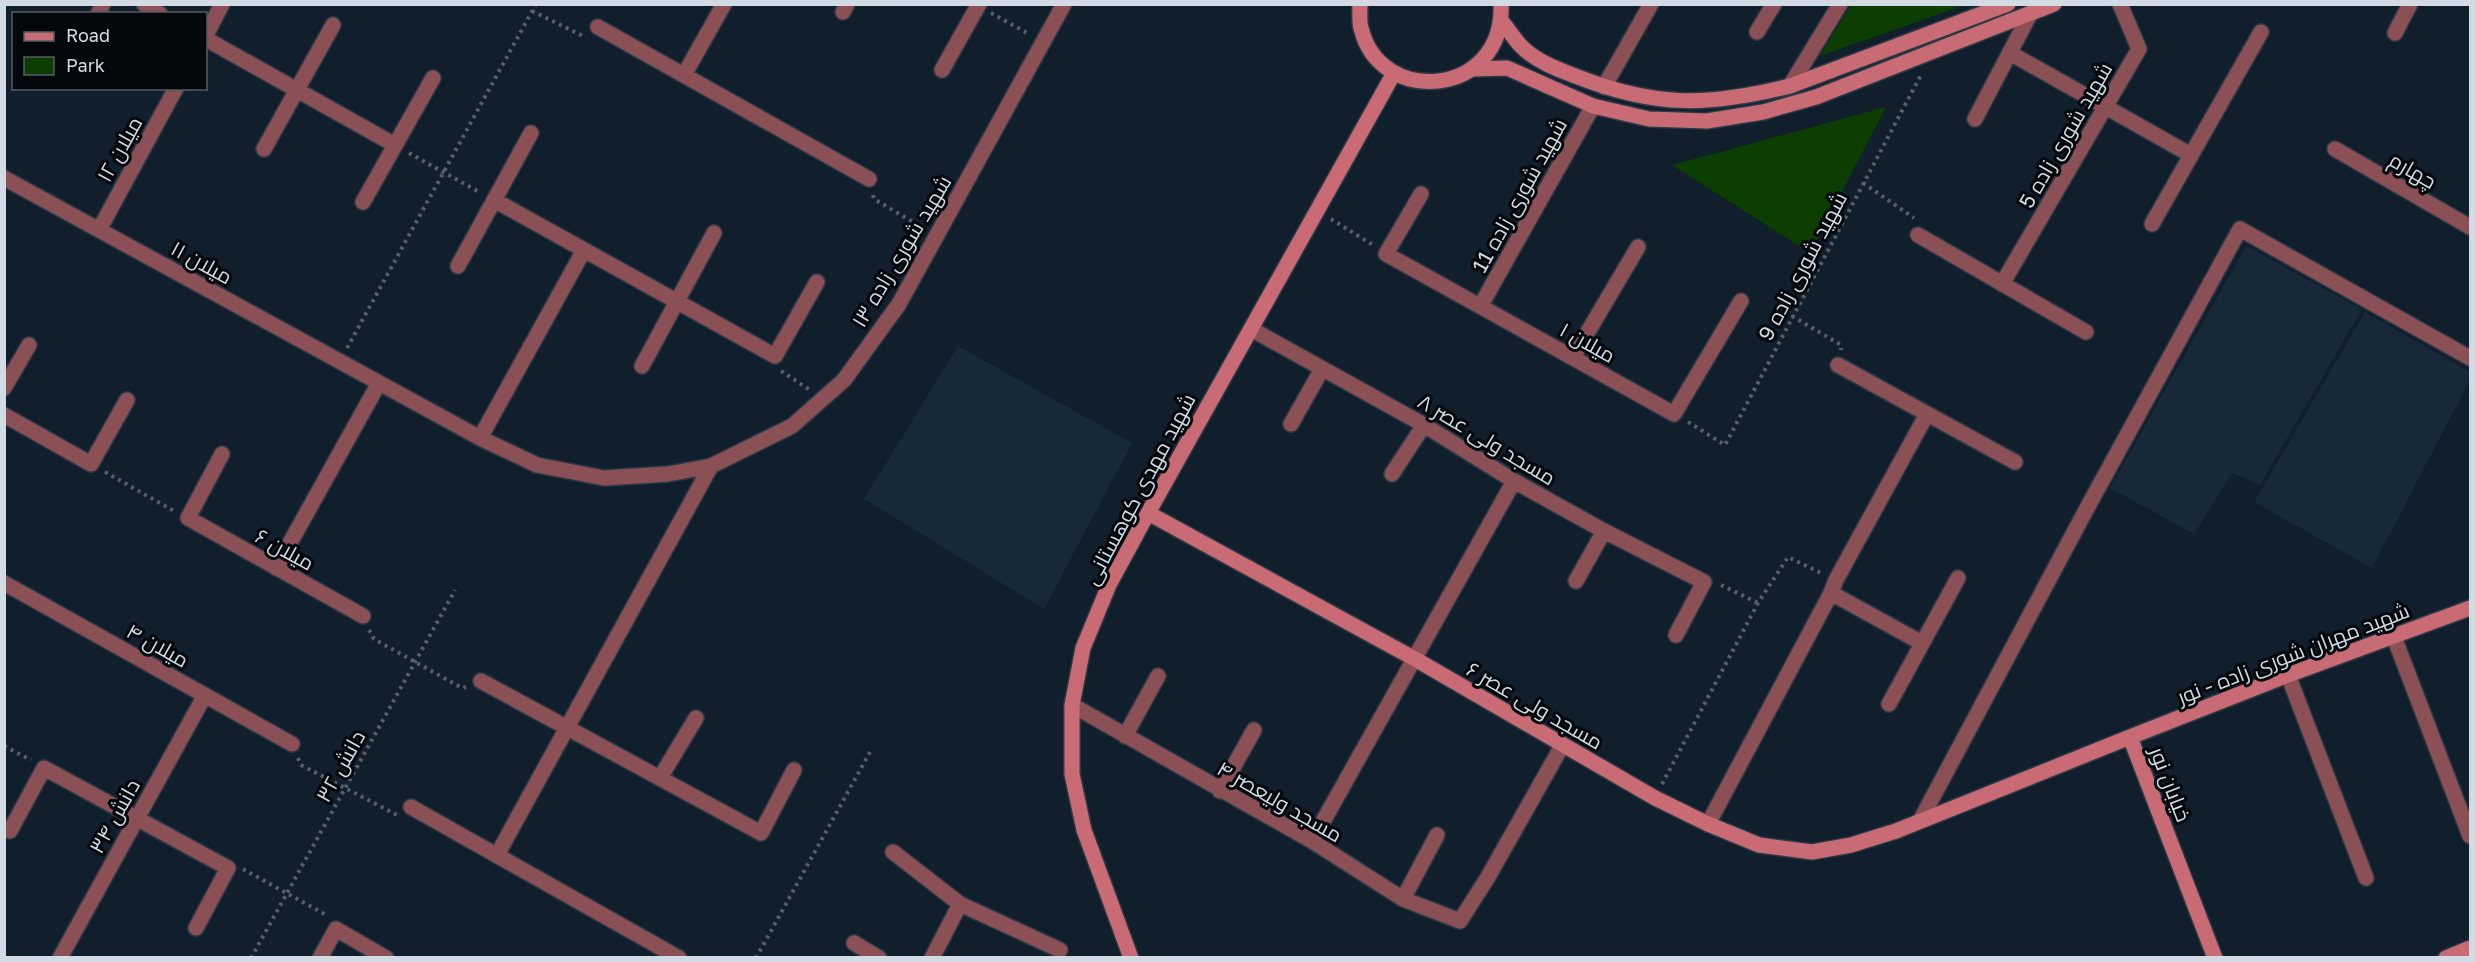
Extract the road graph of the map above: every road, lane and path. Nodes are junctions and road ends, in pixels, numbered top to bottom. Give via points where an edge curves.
1 (144, 4) edge
2 (222, 4) edge
3 (536, 4) edge
4 (724, 4) edge
5 (1064, 4) edge
6 (1360, 4) edge
7 (1501, 4) edge
8 (1651, 4) edge
9 (1773, 4) edge
10 (1840, 4) edge
11 (2008, 4) edge
12 (2054, 4) edge
13 (2120, 4) edge
14 (2410, 4) edge
15 (977, 5) edge
16 (532, 11) junction
17 (157, 12) edge
18 (2030, 14) junction
19 (1502, 22) junction
20 (333, 25) dead end
21 (598, 27) joint
22 (1757, 32) dead end
23 (2261, 32) dead end
24 (2395, 33) dead end
25 (207, 35) edge
26 (207, 38) edge
27 (1043, 42) junction
28 (1934, 51) junction
29 (2010, 54) junction
30 (1474, 69) junction
31 (942, 70) dead end
32 (1394, 73) junction
33 (684, 75) junction
34 (433, 78) dead end
35 (1790, 86) junction
36 (1604, 87) junction
37 (175, 90) edge
38 (297, 90) junction
39 (1593, 106) junction
40 (2106, 107) junction
41 (1975, 119) dead end
42 (531, 133) dead end
43 (395, 145) junction
44 (264, 149) dead end
45 (2335, 149) dead end
46 (2191, 155) junction
47 (444, 172) junction
48 (4, 178) edge
49 (869, 179) joint
50 (1863, 183) junction
51 (1421, 194) dead end
52 (494, 200) junction
53 (363, 202) dead end
54 (1318, 211) junction
55 (2152, 224) dead end
56 (2470, 227) edge
57 (99, 230) junction
58 (714, 233) dead end
59 (1918, 235) joint
60 (937, 236) junction
61 (1638, 247) dead end
62 (584, 250) junction
63 (1386, 254) junction
64 (458, 266) dead end
65 (817, 282) dead end
66 (2002, 284) junction
67 (1741, 301) dead end
68 (677, 302) junction
69 (1481, 305) junction
70 (1792, 316) junction
71 (1251, 329) junction
72 (2086, 332) dead end
73 (28, 345) dead end
74 (775, 356) junction
75 (1573, 357) junction
76 (2470, 358) edge
77 (339, 361) junction
78 (1838, 365) joint
79 (642, 366) dead end
80 (1322, 369) junction
81 (379, 383) junction
82 (4, 388) edge
83 (823, 398) junction
84 (127, 400) dead end
85 (1674, 414) junction
86 (1928, 414) junction
87 (4, 415) edge
88 (1291, 424) dead end
89 (1424, 425) junction
90 (480, 438) junction
91 (222, 454) dead end
92 (2015, 462) dead end
93 (91, 464) junction
94 (711, 466) junction
95 (1392, 474) dead end
96 (1514, 481) junction
97 (1148, 513) junction
98 (188, 518) junction
99 (1604, 531) junction
100 (276, 568) junction
101 (1958, 578) dead end
102 (1576, 581) dead end
103 (1704, 582) junction
104 (4, 583) edge
105 (1833, 587) junction
106 (455, 590) dead end
107 (1758, 603) junction
108 (2470, 608) edge
109 (363, 616) joint
110 (1676, 635) dead end
111 (2394, 637) junction
112 (1922, 643) junction
113 (1415, 659) junction
114 (415, 662) junction
115 (2288, 675) junction
116 (1158, 676) dead end
117 (481, 681) joint
118 (205, 695) junction
119 (1890, 704) dead end
120 (1072, 705) junction
121 (696, 718) dead end
122 (567, 728) junction
123 (1254, 730) dead end
124 (1125, 736) junction
125 (2130, 737) junction
126 (292, 744) joint
127 (4, 746) edge
128 (1562, 746) junction
129 (870, 752) dead end
130 (44, 768) junction
131 (794, 770) dead end
132 (660, 778) junction
133 (345, 789) junction
134 (1220, 791) junction
135 (1655, 798) junction
136 (411, 807) joint
137 (137, 819) junction
138 (1920, 821) junction
139 (1708, 824) junction
140 (10, 831) dead end
141 (1437, 834) dead end
142 (2470, 836) edge
143 (1312, 841) junction
144 (893, 852) dead end
145 (497, 855) junction
146 (228, 868) junction
147 (2366, 878) dead end
148 (287, 892) junction
149 (1403, 899) junction
150 (960, 904) junction
151 (196, 928) dead end
152 (336, 929) junction
153 (854, 943) dead end
154 (2470, 948) edge
155 (1060, 950) dead end
156 (60, 957) edge
157 (251, 957) edge
158 (320, 957) edge
159 (386, 957) edge
160 (679, 957) edge
161 (756, 957) edge
162 (879, 957) edge
163 (932, 957) edge
164 (1131, 957) edge
165 (2215, 957) edge
166 (2446, 957) edge

1 - 17 street
2 - 25 street
3 - 16 path
4 - 33 street
5 - 27 street, شهید شوری زاده ۱۳
6 - 32 street via 1361,28 1373,54
7 - 19 street
8 - 36 street
9 - 22 street
10 - 35 street
11 - 35 street
12 - 18 street
13 - 40 street, شهید شوری زاده 5 via 2139,49
14 - 24 street
15 - 27 path
15 - 31 street
16 - 21 path via 584,37
16 - 47 path
18 - 28 street
18 - 29 street
19 - 30 street via 1493,48
19 - 36 street via 1522,48 1553,68
20 - 38 street
21 - 33 street
23 - 46 street
26 - 38 street
27 - 60 street, شهید شوری زاده ۱۳
28 - 39 street via 1816,97 1763,112 1707,121 1649,119
28 - 50 path, شهید شوری زاده 9
29 - 40 street
29 - 41 street
30 - 32 street via 1449,81 1420,82
30 - 39 street via 1507,68
32 - 54 street, شهید مهدی کوهستانی
33 - 49 street
34 - 43 street
35 - 36 street via 1707,102 1654,100
37 - 57 street, میلان ۱۲
38 - 43 street
38 - 44 street
39 - 69 street, شهید شوری زاده 11
40 - 46 street
40 - 66 street, شهید شوری زاده 5
42 - 52 street
43 - 47 path
43 - 53 street
45 - 56 street, چهارم
46 - 55 street
47 - 52 path
47 - 77 path
48 - 57 street, میلان ۱۱
49 - 60 path via 874,199
50 - 59 path via 1914,217
50 - 70 path, شهید شوری زاده 9
51 - 63 street
52 - 62 street
52 - 64 street
54 - 63 path
54 - 71 street, شهید مهدی کوهستانی
57 - 77 street, میلان ۱۱
58 - 68 street
59 - 66 street
60 - 83 street, شهید شوری زاده ۱۳ via 899,304 844,380
61 - 75 street
62 - 68 street
62 - 90 street
63 - 69 street, میلان ۱
65 - 74 street
66 - 72 street
67 - 85 street
68 - 74 street
68 - 79 street
69 - 75 street, میلان ۱
70 - 78 path via 1841,345
70 - 85 path, شهید شوری زاده 9 via 1725,445
71 - 80 street, مسجد ولی عصر ۸
71 - 97 street, شهید مهدی کوهستانی
73 - 82 street
74 - 83 path via 779,369
75 - 85 street, میلان ۱
76 - 138 street via 2240,229
77 - 81 street, میلان ۱۱
78 - 86 street
80 - 88 street
80 - 89 street, مسجد ولی عصر ۸
81 - 90 street, شهید شوری زاده ۱۳
81 - 100 street
83 - 94 street, شهید شوری زاده ۱۳ via 792,426
84 - 93 street
86 - 92 street
86 - 105 street
87 - 93 street
89 - 95 street
89 - 96 street, مسجد ولی عصر ۸
90 - 94 street, شهید شوری زاده ۱۳ via 537,465 604,478 668,474
91 - 98 street
93 - 98 path
94 - 122 street
96 - 99 street, مسجد ولی عصر ۸
96 - 113 street
97 - 113 street, مسجد ولی عصر ۶
97 - 120 street, شهید مهدی کوهستانی via 1110,585 1083,648
98 - 100 street, میلان ۶
99 - 102 street
99 - 103 street, مسجد ولی عصر ۸
100 - 109 street, میلان ۶
101 - 112 street
103 - 107 path via 1724,586
103 - 110 street
104 - 118 street, میلان ۴
105 - 107 path via 1788,556
105 - 112 street
105 - 139 street
106 - 114 path, دانش ۳۲
107 - 135 path
108 - 111 street, شهید مهران شوری زاده - نور
109 - 114 path via 374,639
111 - 115 street, شهید مهران شوری زاده - نور
111 - 142 street
112 - 119 street
113 - 128 street, مسجد ولی عصر ۶
113 - 143 street
114 - 117 path via 462,688
114 - 133 path, دانش ۳۲
115 - 125 street, شهید مهران شوری زاده - نور
115 - 147 street
116 - 124 street
117 - 122 street
118 - 126 street, میلان ۴
118 - 137 street, دانش ۳۴
120 - 124 street, مسجد ولیعصر ۴
120 - 164 street, شهید مهدی کوهستانی via 1072,774 1084,831
121 - 132 street
122 - 132 street
122 - 145 street
123 - 134 street
124 - 134 street, مسجد ولیعصر ۴
125 - 138 street, خیابان نور
125 - 165 street, خیابان نور
126 - 133 path via 301,765
127 - 130 path
128 - 135 street, مسجد ولی عصر ۶
128 - 149 street, مسجد ولیعصر ۴ via 1460,921
129 - 161 path
130 - 137 street
130 - 140 street
131 - 132 street via 761,833
133 - 136 path via 395,815
133 - 148 path, دانش ۳۲
134 - 143 street, مسجد ولیعصر ۴
135 - 139 street, مسجد ولی عصر ۶
136 - 145 street
137 - 146 street
137 - 156 street, دانش ۳۴
138 - 139 street, مسجد ولی عصر ۶ via 1851,846 1812,852 1759,845
141 - 149 street
143 - 149 street, مسجد ولیعصر ۴
144 - 150 street
145 - 160 street
146 - 148 path via 245,869
146 - 151 street
148 - 152 path via 327,914
148 - 157 path, دانش ۳۲
150 - 155 street
150 - 163 street
152 - 158 street
152 - 159 street
153 - 162 street
154 - 166 street

